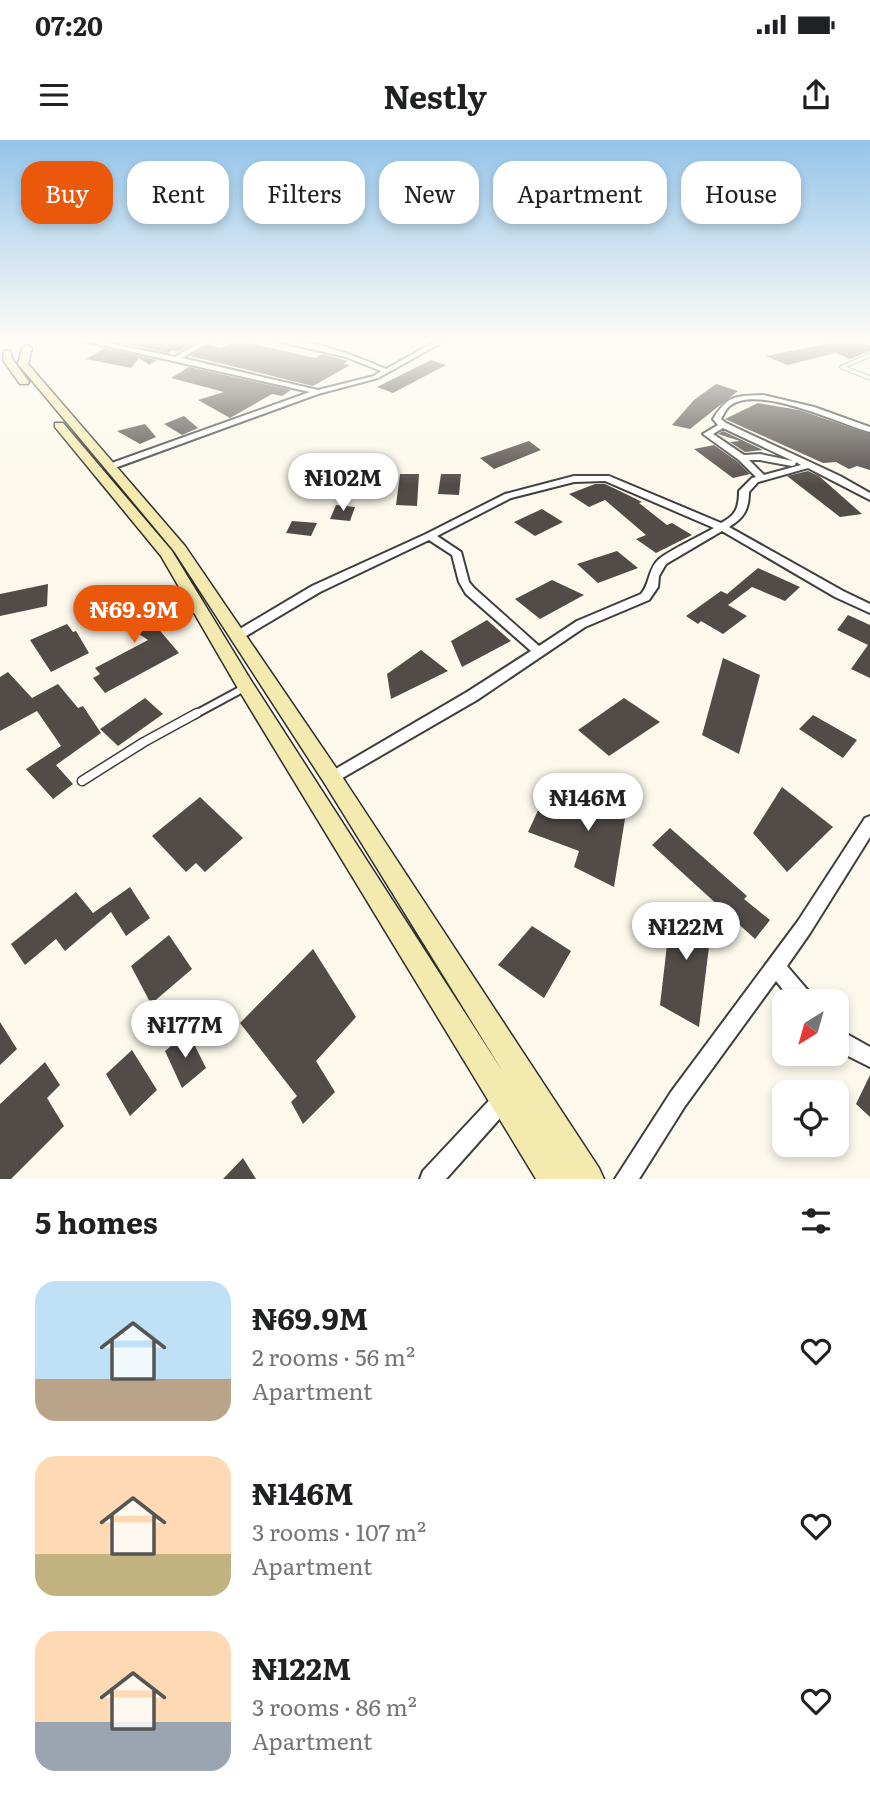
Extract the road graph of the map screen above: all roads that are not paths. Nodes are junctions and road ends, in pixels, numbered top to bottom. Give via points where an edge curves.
1 (39, 387) edge
2 (299, 387) edge
3 (339, 387) edge
4 (318, 392) junction
5 (59, 416) junction
6 (723, 425) junction
7 (870, 430) edge
8 (742, 458) junction
9 (806, 465) junction
10 (112, 466) junction
11 (762, 478) junction
12 (870, 497) edge
13 (722, 527) junction
14 (430, 536) junction
15 (173, 552) junction
16 (870, 609) edge
17 (237, 636) junction
18 (539, 652) junction
19 (246, 687) junction
20 (332, 778) junction
21 (82, 781) dead end
22 (870, 823) edge
23 (775, 966) junction
24 (794, 989) edge
25 (849, 1045) edge
26 (870, 1057) edge
27 (525, 1080) junction
28 (503, 1100) junction
29 (431, 1179) edge
30 (554, 1179) edge
31 (588, 1179) edge
32 (626, 1179) edge

1 - 5 street
2 - 4 street
3 - 4 street
4 - 10 street
5 - 10 street
5 - 15 street
6 - 7 street via 717,419 719,413 733,399 758,396
6 - 8 street via 707,434
6 - 9 street
8 - 9 street
8 - 11 street
9 - 11 street
9 - 12 street
10 - 15 street
11 - 13 street via 744,491 737,518
13 - 14 street via 598,477 508,496
13 - 16 street
13 - 18 street via 662,562 645,597 581,624
14 - 17 street via 316,589
14 - 18 street via 457,554 470,591
15 - 17 street
15 - 19 street
17 - 20 street
18 - 20 street
19 - 21 lane
19 - 28 street
20 - 27 street
22 - 23 street
23 - 24 street
23 - 32 street
25 - 26 street
27 - 28 street
27 - 31 street
28 - 29 street
28 - 30 street

